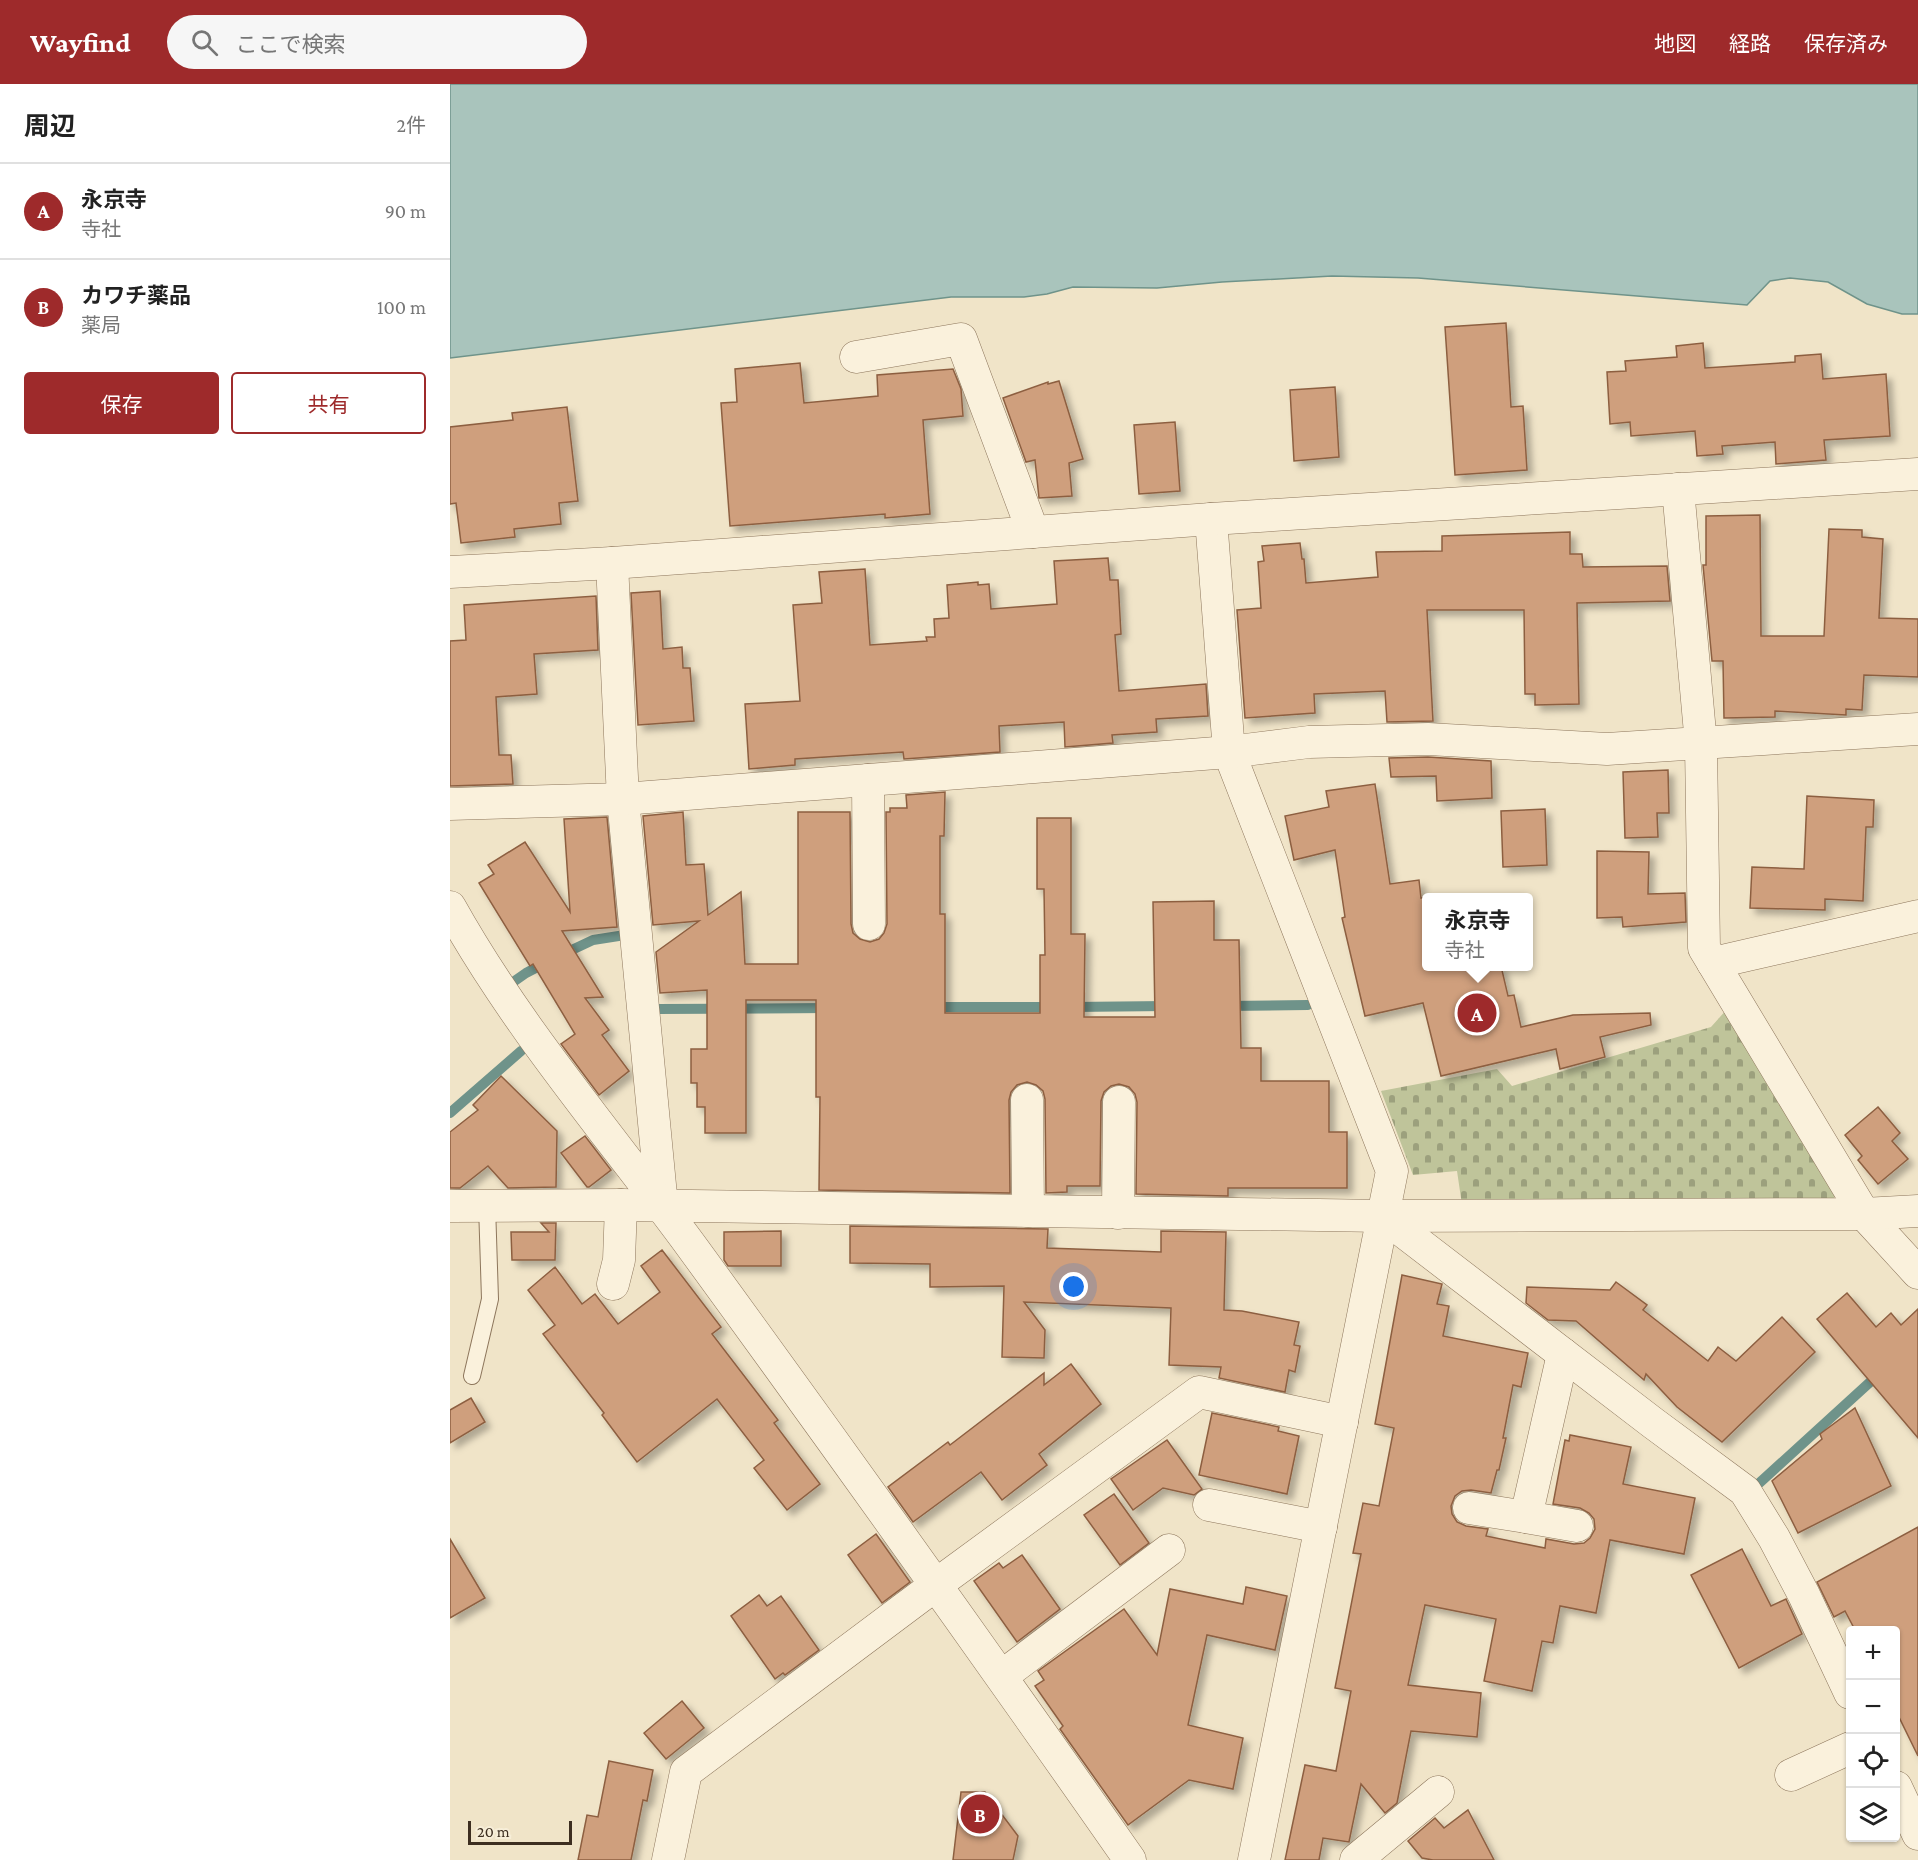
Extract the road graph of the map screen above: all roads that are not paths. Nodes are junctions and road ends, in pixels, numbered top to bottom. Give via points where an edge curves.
1 (856, 357) dead end
2 (1918, 474) edge
3 (1678, 489) junction
4 (1211, 519) junction
5 (1033, 532) junction
6 (612, 563) junction
7 (450, 572) edge
8 (1918, 729) edge
9 (1701, 744) junction
10 (1229, 752) junction
11 (868, 780) junction
12 (623, 799) junction
13 (450, 804) edge
14 (450, 907) edge
15 (1918, 916) edge
16 (869, 924) dead end
17 (1713, 963) junction
18 (1027, 1100) dead end
19 (1119, 1102) dead end
20 (487, 1205) junction
21 (621, 1205) junction
22 (450, 1206) edge
23 (662, 1206) junction
24 (1028, 1211) junction
25 (1918, 1211) edge
26 (1119, 1213) junction
27 (1864, 1214) junction
28 (1383, 1216) junction
29 (1918, 1273) edge
30 (613, 1284) dead end
31 (1563, 1354) junction
32 (472, 1376) dead end
33 (1342, 1422) junction
34 (1209, 1505) dead end
35 (1469, 1508) dead end
36 (1526, 1517) junction
37 (1577, 1526) dead end
38 (1321, 1527) junction
39 (1169, 1550) dead end
40 (937, 1584) junction
41 (1002, 1676) junction
42 (1846, 1683) edge
43 (1846, 1750) edge
44 (1791, 1775) dead end
45 (1896, 1788) edge
46 (1438, 1792) dead end
47 (1918, 1834) edge
48 (668, 1860) edge
49 (1130, 1860) edge
50 (1254, 1860) edge
51 (1356, 1860) edge

1 - 5 street via 961,339
2 - 3 street
3 - 4 street
3 - 9 street
4 - 5 street
4 - 10 street
5 - 6 street
6 - 7 street
6 - 12 street
8 - 9 street
9 - 10 street via 1607,749 1428,739 1309,742
9 - 17 street via 1704,948
10 - 11 street
10 - 28 street via 1392,1171
11 - 12 street
11 - 16 street
12 - 13 street
12 - 23 street
14 - 23 street via 518,1017
15 - 17 street
17 - 27 street
18 - 24 street
19 - 26 street
20 - 21 street
20 - 22 street
20 - 32 lane via 490,1299
21 - 23 street
21 - 30 street via 619,1260
23 - 24 street
23 - 40 street
24 - 26 street
25 - 27 street
26 - 28 street
27 - 28 street
27 - 29 street
28 - 31 street
28 - 33 street
31 - 36 street
31 - 42 street via 1745,1491 1774,1538
33 - 38 street
33 - 40 street via 1199,1392
34 - 38 street
35 - 36 street
36 - 37 street
38 - 50 street
39 - 41 street
40 - 41 street
40 - 48 street via 686,1772
41 - 49 street
43 - 44 street
45 - 47 street
46 - 51 street

